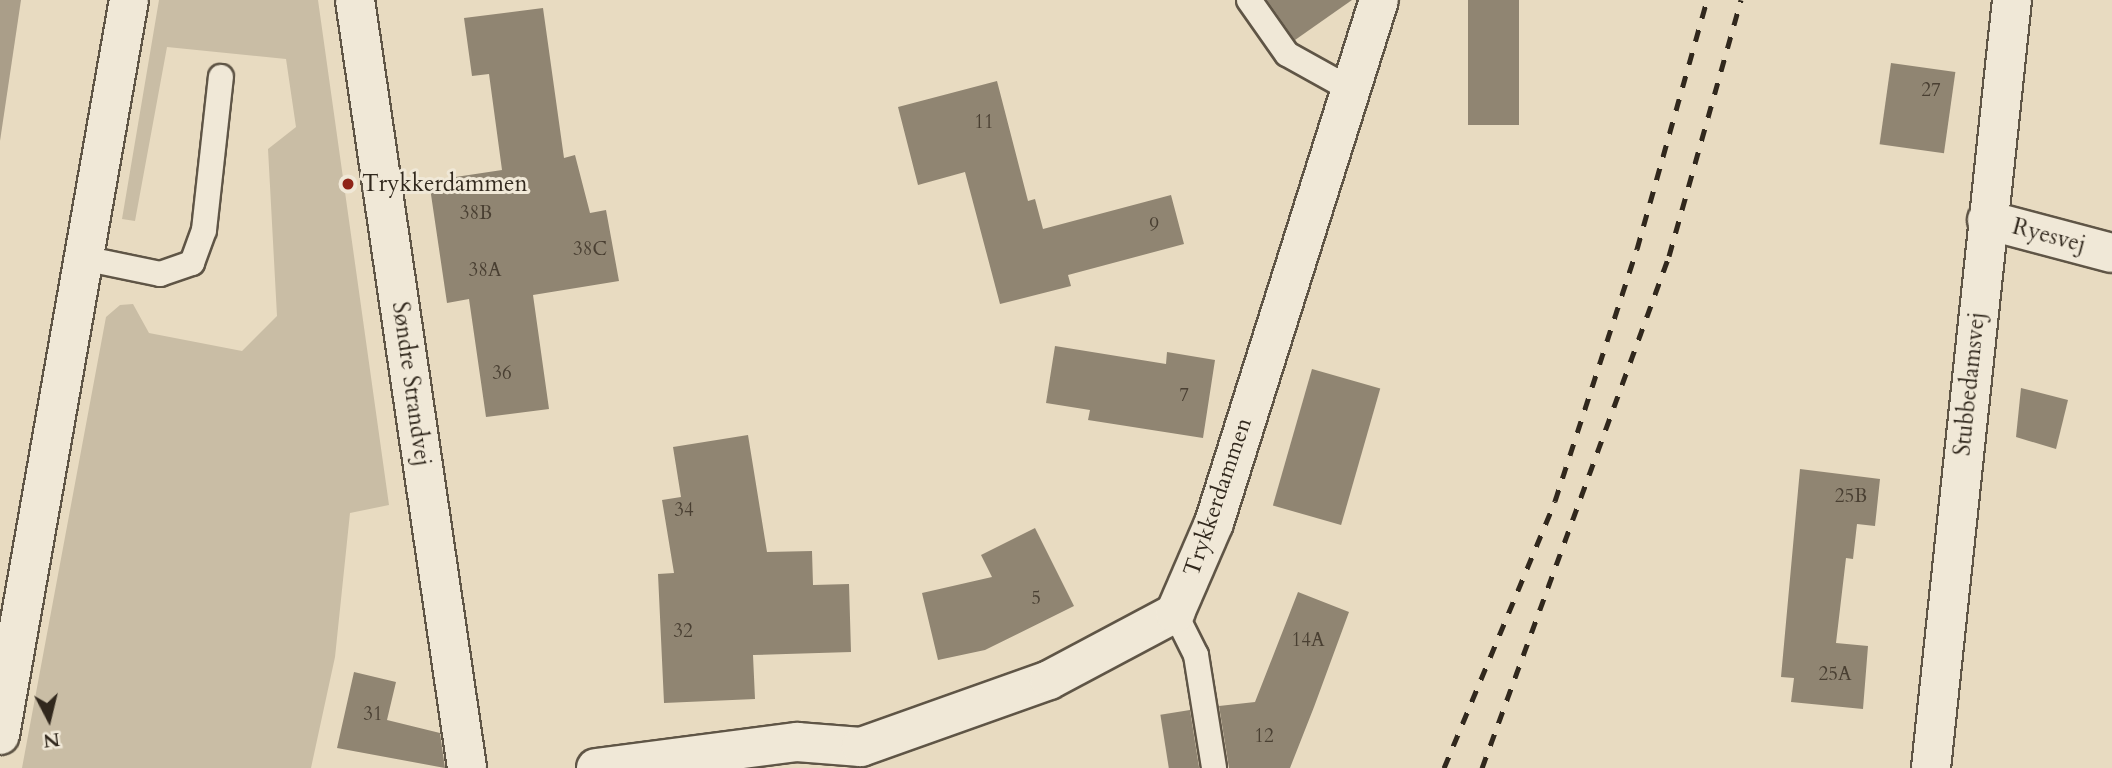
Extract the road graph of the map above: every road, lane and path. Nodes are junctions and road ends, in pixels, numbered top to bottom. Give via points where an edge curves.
1 (129, 0) edge
2 (355, 0) edge
3 (1249, 0) edge
4 (1379, 0) edge
5 (2012, 0) edge
6 (220, 77) dead end
7 (1348, 88) junction
8 (1987, 220) junction
9 (2112, 253) edge
10 (83, 258) junction
11 (1175, 613) junction
12 (0, 734) edge
13 (467, 768) edge
14 (596, 768) edge
15 (1214, 768) edge
16 (1931, 768) edge

1 - 10 street
2 - 13 street, Søndre Strandvej
3 - 7 lane via 1287,54
4 - 7 street, Trykkerdammen
5 - 8 street, Stubbedamsvej
6 - 10 lane via 204,230 192,263 160,274
7 - 11 street, Trykkerdammen via 1214,523
8 - 9 street, Ryesvej
8 - 16 street, Stubbedamsvej
10 - 12 street
11 - 14 street via 1049,680 861,747 797,742
11 - 15 lane via 1196,655

